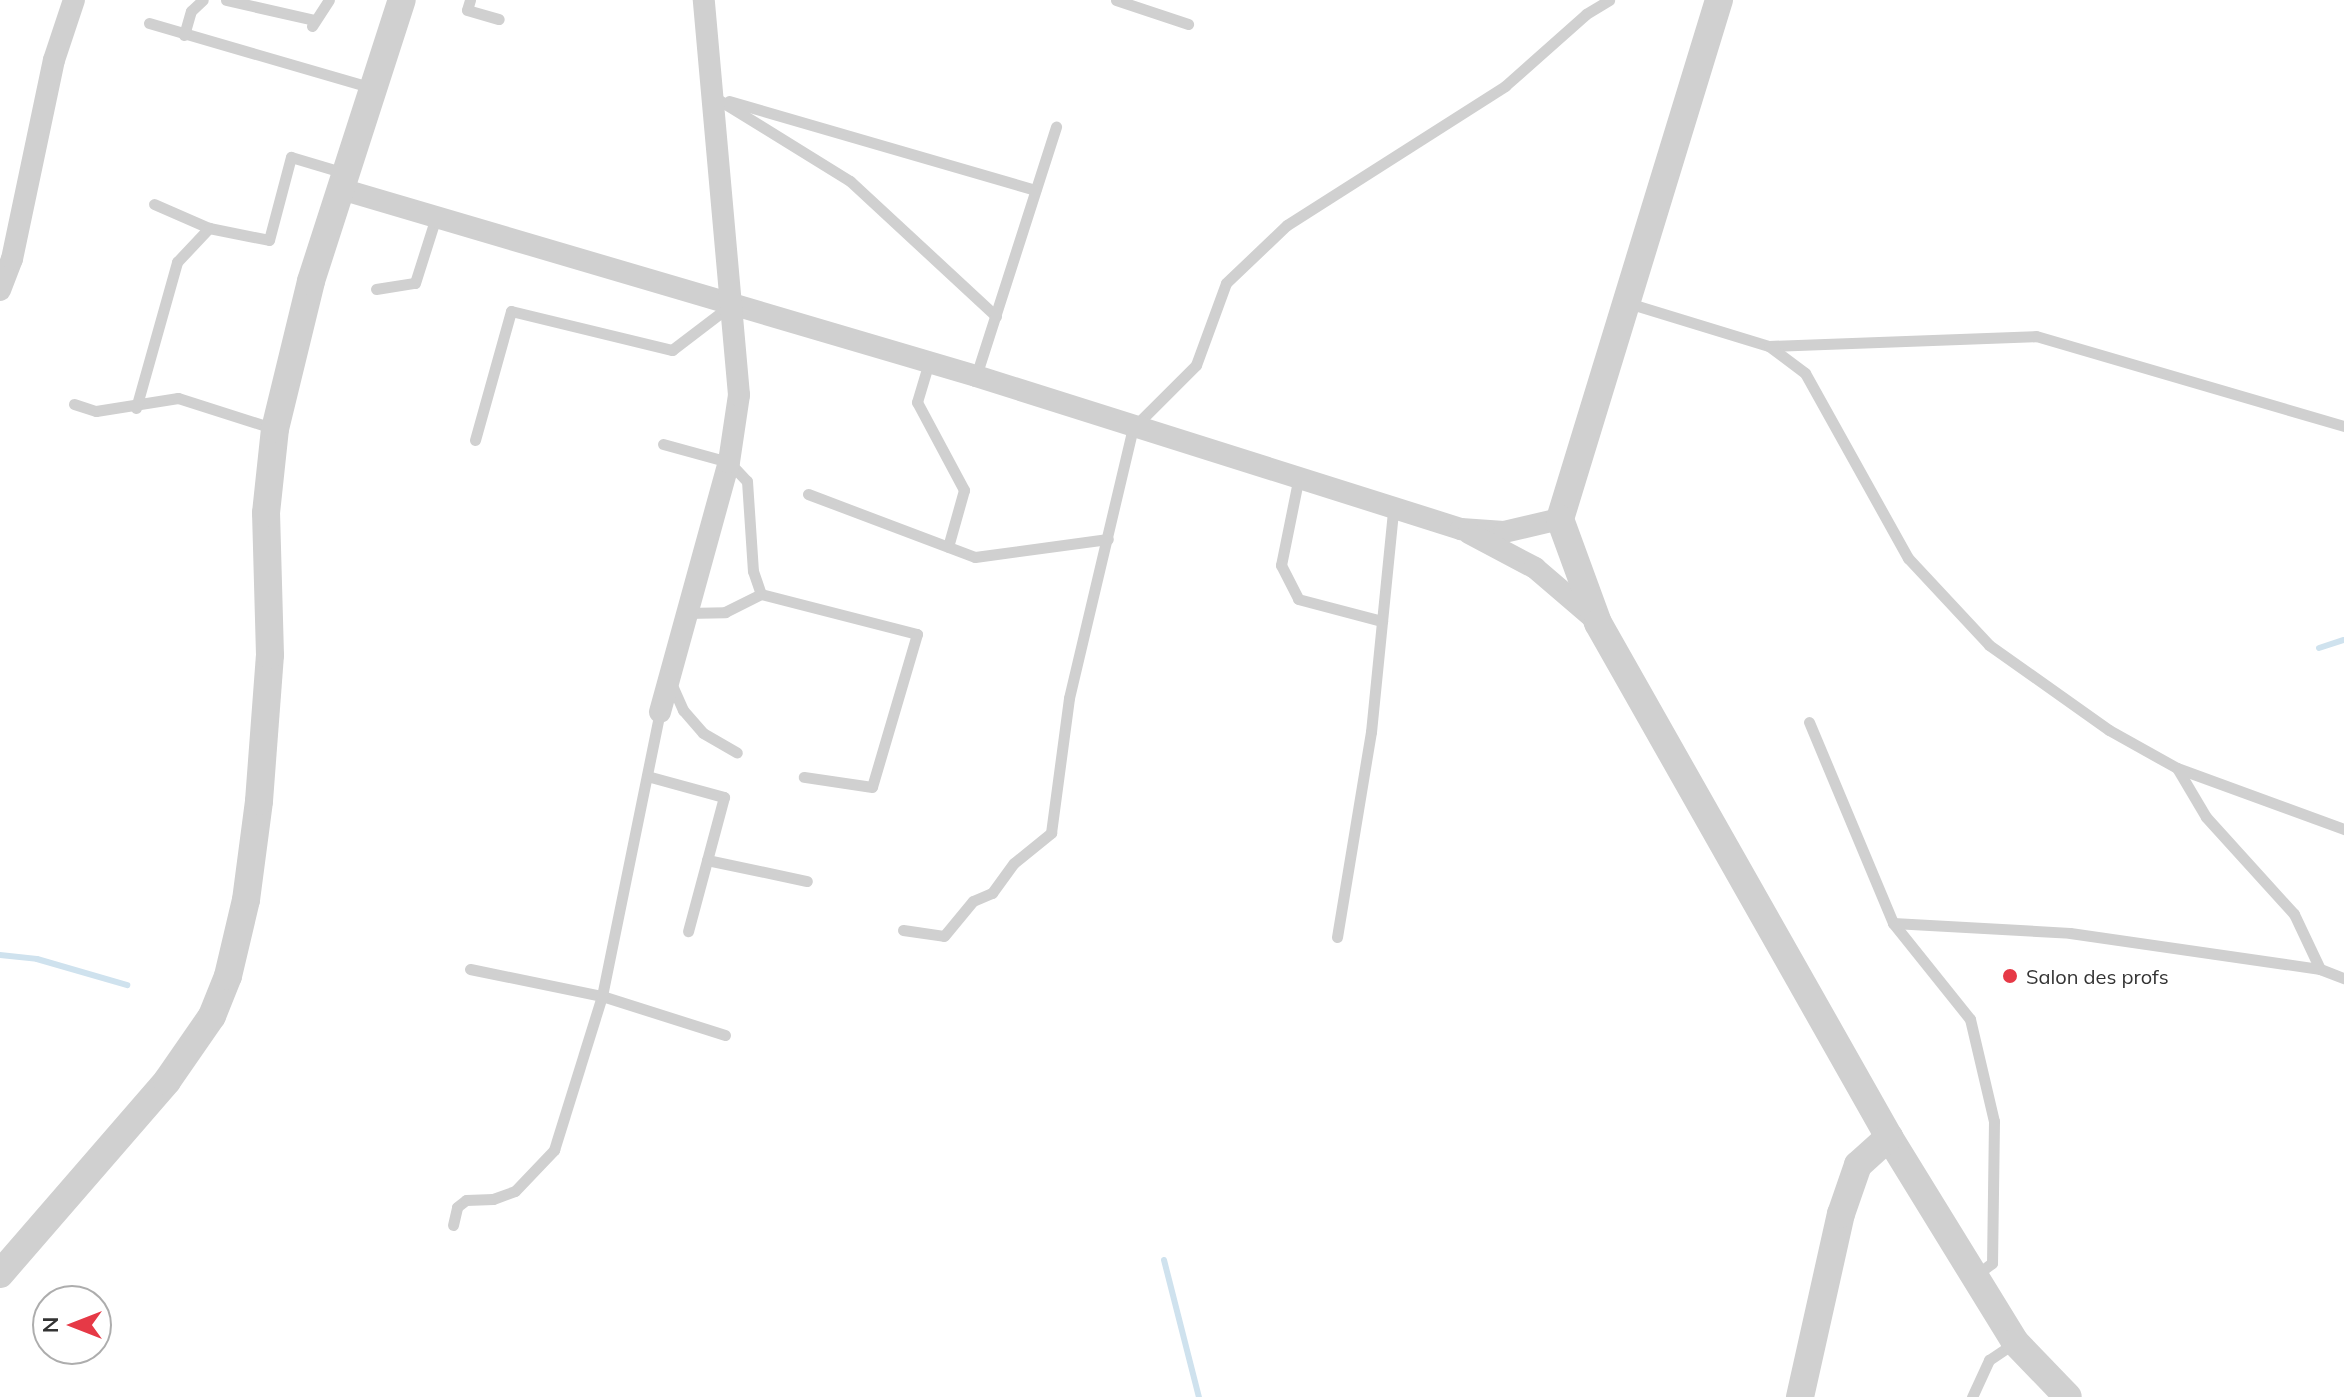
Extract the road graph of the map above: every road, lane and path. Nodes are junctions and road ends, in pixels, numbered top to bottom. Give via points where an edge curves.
1 (74, 0) edge
2 (203, 0) edge
3 (226, 0) edge
4 (329, 0) edge
5 (402, 0) edge
6 (470, 0) edge
7 (704, 0) edge
8 (1116, 0) edge
9 (1609, 0) edge
10 (1719, 0) edge
11 (499, 19) dead end
12 (149, 23) dead end
13 (1188, 24) dead end
14 (184, 35) junction
15 (373, 89) junction
16 (713, 96) junction
17 (1056, 127) dead end
18 (344, 181) junction
19 (1035, 190) junction
20 (154, 204) dead end
21 (435, 220) junction
22 (209, 228) junction
23 (376, 289) dead end
24 (0, 290) edge
25 (1627, 303) junction
26 (731, 304) junction
27 (996, 316) junction
28 (1769, 346) junction
29 (929, 362) junction
30 (976, 376) junction
31 (74, 404) dead end
32 (136, 408) junction
33 (2344, 426) edge
34 (1133, 428) junction
35 (275, 429) junction
36 (475, 440) dead end
37 (663, 444) dead end
38 (729, 462) junction
39 (1300, 475) junction
40 (808, 494) dead end
41 (1393, 510) junction
42 (1560, 519) junction
43 (1461, 529) junction
44 (1108, 539) junction
45 (948, 547) junction
46 (761, 594) junction
47 (686, 613) junction
48 (1382, 621) junction
49 (1598, 623) junction
50 (667, 674) junction
51 (660, 712) joint
52 (1809, 722) dead end
53 (737, 753) dead end
54 (2177, 768) junction
55 (647, 776) junction
56 (804, 777) dead end
57 (2344, 829) edge
58 (707, 860) junction
59 (807, 881) dead end
60 (1893, 923) junction
61 (903, 930) dead end
62 (688, 931) dead end
63 (1337, 937) dead end
64 (470, 969) dead end
65 (2320, 969) junction
66 (2344, 978) edge
67 (602, 996) junction
68 (725, 1035) dead end
69 (1889, 1137) junction
70 (453, 1225) dead end
71 (0, 1274) edge
72 (1972, 1278) junction
73 (2015, 1342) junction
74 (1971, 1394) edge
75 (1800, 1397) edge
76 (2068, 1397) edge

1 - 24 street via 54,60 12,259
2 - 14 lane via 191,11
3 - 4 lane via 313,23
5 - 15 street
6 - 11 lane via 467,10
7 - 16 street
8 - 13 lane
9 - 34 lane via 1505,86 1287,225 1226,283 1196,365
10 - 25 street
12 - 14 lane
14 - 15 lane
15 - 18 street
16 - 19 lane
16 - 26 street
16 - 27 lane via 850,181
17 - 19 lane
18 - 21 street
18 - 22 lane via 291,157 269,240
18 - 35 street via 311,281
19 - 27 lane
20 - 22 lane
21 - 23 lane via 415,283
21 - 26 street
22 - 32 lane via 177,262
25 - 28 lane
25 - 42 street
26 - 29 street
26 - 36 lane via 672,350 511,311
26 - 38 street via 739,395
27 - 30 lane
28 - 33 lane via 2036,336
28 - 54 lane via 1805,373 1908,558 1989,645 2109,730
29 - 30 street
29 - 45 lane via 917,402 964,490
30 - 34 street
31 - 32 lane via 96,411
32 - 35 lane via 178,398
34 - 39 street
34 - 44 lane
35 - 71 street via 266,513 270,655 259,801 246,900 228,976 212,1016 167,1081
37 - 38 lane
38 - 46 lane via 747,481 753,571
38 - 47 street
39 - 41 street
39 - 48 lane via 1281,565 1298,599
40 - 45 lane
41 - 43 street
41 - 48 lane
42 - 43 street via 1504,532
42 - 49 street
43 - 49 street via 1535,568
44 - 45 lane via 975,557
44 - 61 lane via 1069,698 1051,833 1014,863 992,893 973,901 944,936
46 - 47 lane via 725,612
46 - 56 lane via 917,634 872,787
47 - 50 street
48 - 63 lane via 1371,732
49 - 69 street
50 - 51 street
50 - 53 lane via 683,710 703,733
51 - 55 lane
52 - 60 lane
54 - 57 lane
54 - 65 lane via 2206,817 2294,914
55 - 58 lane via 724,797
55 - 67 lane
58 - 59 lane
58 - 62 lane
60 - 65 lane via 2070,933
60 - 72 lane via 1970,1019 1994,1121 1992,1263
64 - 67 lane
65 - 66 lane
67 - 68 lane
67 - 70 lane via 549,1157 515,1191 466,1200 457,1207
69 - 72 street
69 - 75 street via 1858,1165 1841,1214
72 - 73 street
73 - 74 lane via 1989,1360
73 - 76 street

